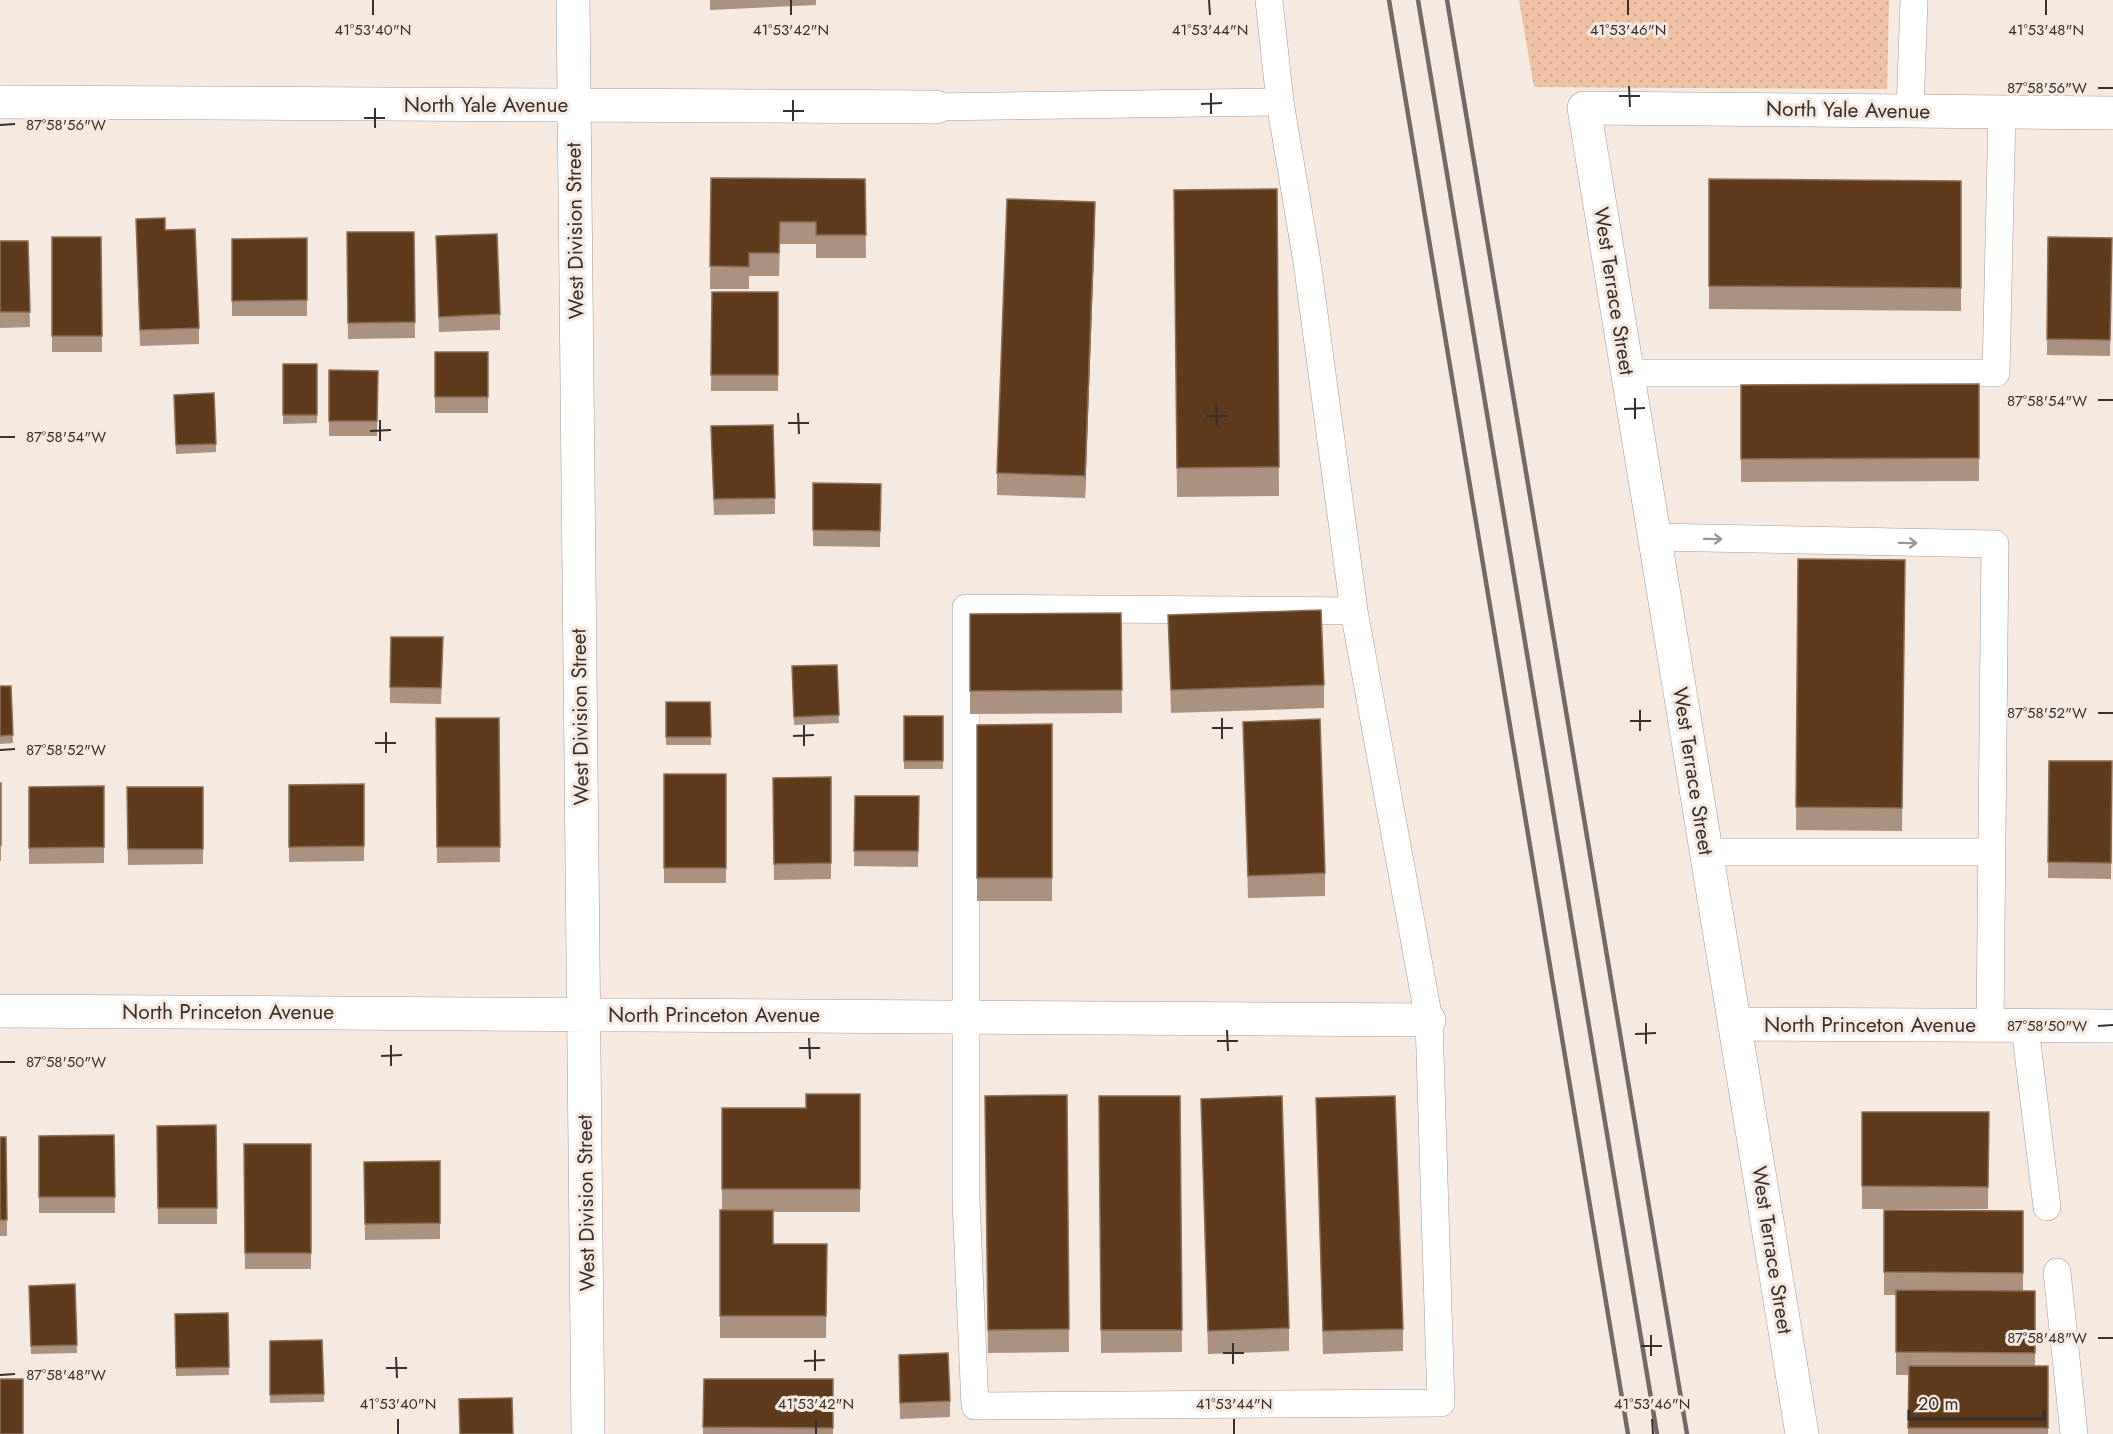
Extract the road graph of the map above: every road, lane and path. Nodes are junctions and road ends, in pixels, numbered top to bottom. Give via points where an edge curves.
1 (573, 0) edge
2 (1269, 0) edge
3 (1914, 0) edge
4 (0, 102) edge
5 (1280, 102) junction
6 (574, 105) junction
7 (936, 107) joint
8 (1584, 108) joint
9 (1910, 111) junction
10 (2002, 112) junction
11 (2113, 113) edge
12 (1627, 373) junction
13 (1654, 537) junction
14 (1354, 611) junction
15 (1706, 852) junction
16 (1991, 852) junction
17 (0, 1011) edge
18 (584, 1015) junction
19 (965, 1017) junction
20 (1429, 1020) junction
21 (1734, 1024) junction
22 (1990, 1026) junction
23 (2113, 1026) edge
24 (2025, 1027) junction
25 (2047, 1207) dead end
26 (2057, 1272) dead end
27 (588, 1434) edge
28 (1802, 1434) edge
29 (2074, 1434) edge

1 - 6 street, West Division Street
2 - 5 lane
3 - 9 lane
4 - 6 street, North Yale Avenue
5 - 7 lane
5 - 14 lane via 1307,262
6 - 7 street, North Yale Avenue
6 - 18 street, West Division Street
8 - 9 street, North Yale Avenue
8 - 12 street, West Terrace Street
9 - 10 street, North Yale Avenue
10 - 11 street, North Yale Avenue
10 - 12 lane via 1996,373
12 - 13 street, West Terrace Street
13 - 15 street, West Terrace Street
13 -> 16 lane via 1995,544
14 - 19 lane via 966,609
14 - 20 lane
15 - 16 lane
15 - 21 street, West Terrace Street
16 - 22 lane
17 - 18 street, North Princeton Avenue
18 - 19 street, North Princeton Avenue
18 - 27 street, West Division Street
19 - 20 street, North Princeton Avenue
19 - 20 lane via 966,1200 975,1406 1441,1403
21 - 22 street, North Princeton Avenue
21 - 28 street, West Terrace Street
22 - 24 street, North Princeton Avenue
23 - 24 street, North Princeton Avenue
24 - 25 lane
26 - 29 lane

